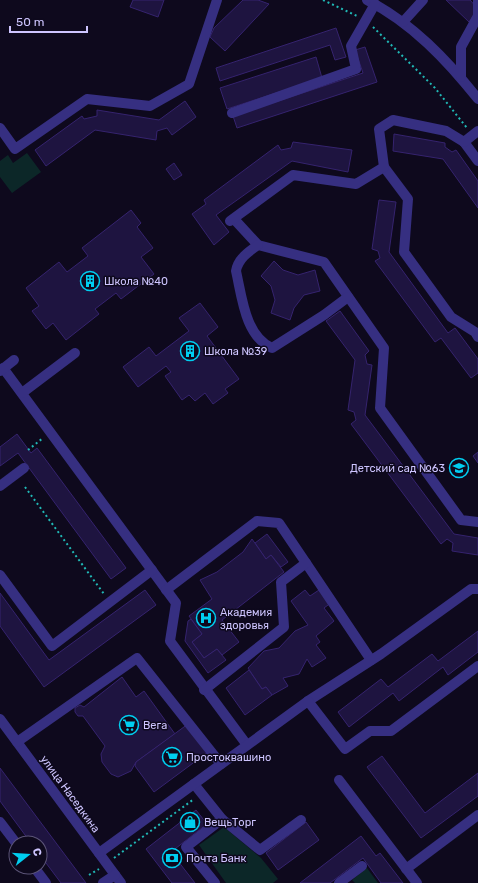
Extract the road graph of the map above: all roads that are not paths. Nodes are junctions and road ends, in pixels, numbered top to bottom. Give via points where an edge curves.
1 (217, 0) edge
2 (423, 0) edge
3 (478, 0) edge
4 (371, 2) edge
5 (403, 22) junction
6 (461, 77) junction
7 (478, 99) edge
8 (232, 113) dead end
9 (0, 128) edge
10 (475, 133) edge
11 (464, 142) junction
12 (478, 161) edge
13 (384, 167) junction
14 (258, 245) junction
15 (348, 297) junction
16 (478, 337) edge
17 (75, 353) dead end
18 (14, 360) dead end
19 (2, 369) edge
20 (22, 393) junction
21 (24, 468) dead end
22 (0, 486) edge
23 (478, 522) edge
24 (306, 563) junction
25 (152, 570) junction
26 (0, 575) edge
27 (478, 589) edge
28 (166, 590) junction
29 (372, 660) junction
30 (478, 666) edge
31 (204, 690) junction
32 (308, 701) junction
33 (0, 719) edge
34 (17, 742) junction
35 (247, 745) junction
36 (221, 764) junction
37 (339, 780) dead end
38 (194, 784) junction
39 (478, 815) edge
40 (222, 819) junction
41 (301, 820) dead end
42 (0, 822) edge
43 (10, 835) edge
44 (99, 853) junction
45 (362, 866) dead end
46 (406, 868) junction
47 (118, 879) edge
48 (103, 883) edge
49 (215, 883) edge
50 (339, 883) edge
51 (416, 883) edge

1 - 9 street via 189,84 150,106 87,99 15,149
2 - 5 street
3 - 6 street via 478,16 461,46
4 - 5 street
4 - 8 street via 351,46 356,69
5 - 6 street
6 - 7 street
10 - 11 street
11 - 12 street
11 - 13 street via 446,131 393,120 379,129
13 - 14 street via 356,184 293,175 232,220
13 - 16 street via 408,199 404,252 451,317 475,332
14 - 15 street via 324,262
14 - 15 street via 246,254 237,265 236,271 253,331 262,344 272,348 284,342
15 - 23 street via 384,348 380,408 461,520
17 - 20 street
18 - 19 street
19 - 20 street
20 - 25 street
21 - 22 street
24 - 28 street via 279,523 258,521
24 - 29 street
24 - 31 street via 281,582 284,627
25 - 26 street via 52,646
25 - 28 street
27 - 29 street via 471,589
28 - 31 street via 176,603 170,641
29 - 32 street
30 - 32 street via 391,731 370,732 345,749
31 - 35 street
32 - 35 street
33 - 34 street, улица Наседкина
34 - 36 street via 137,658
34 - 44 street, улица Наседкина
35 - 36 street
36 - 38 street
37 - 46 street
38 - 40 street
38 - 44 street
39 - 46 street
40 - 41 street via 260,850
40 - 49 street via 186,847
42 - 43 street
44 - 47 street, улица Наседкина
45 - 50 street
46 - 51 street
47 - 48 street

